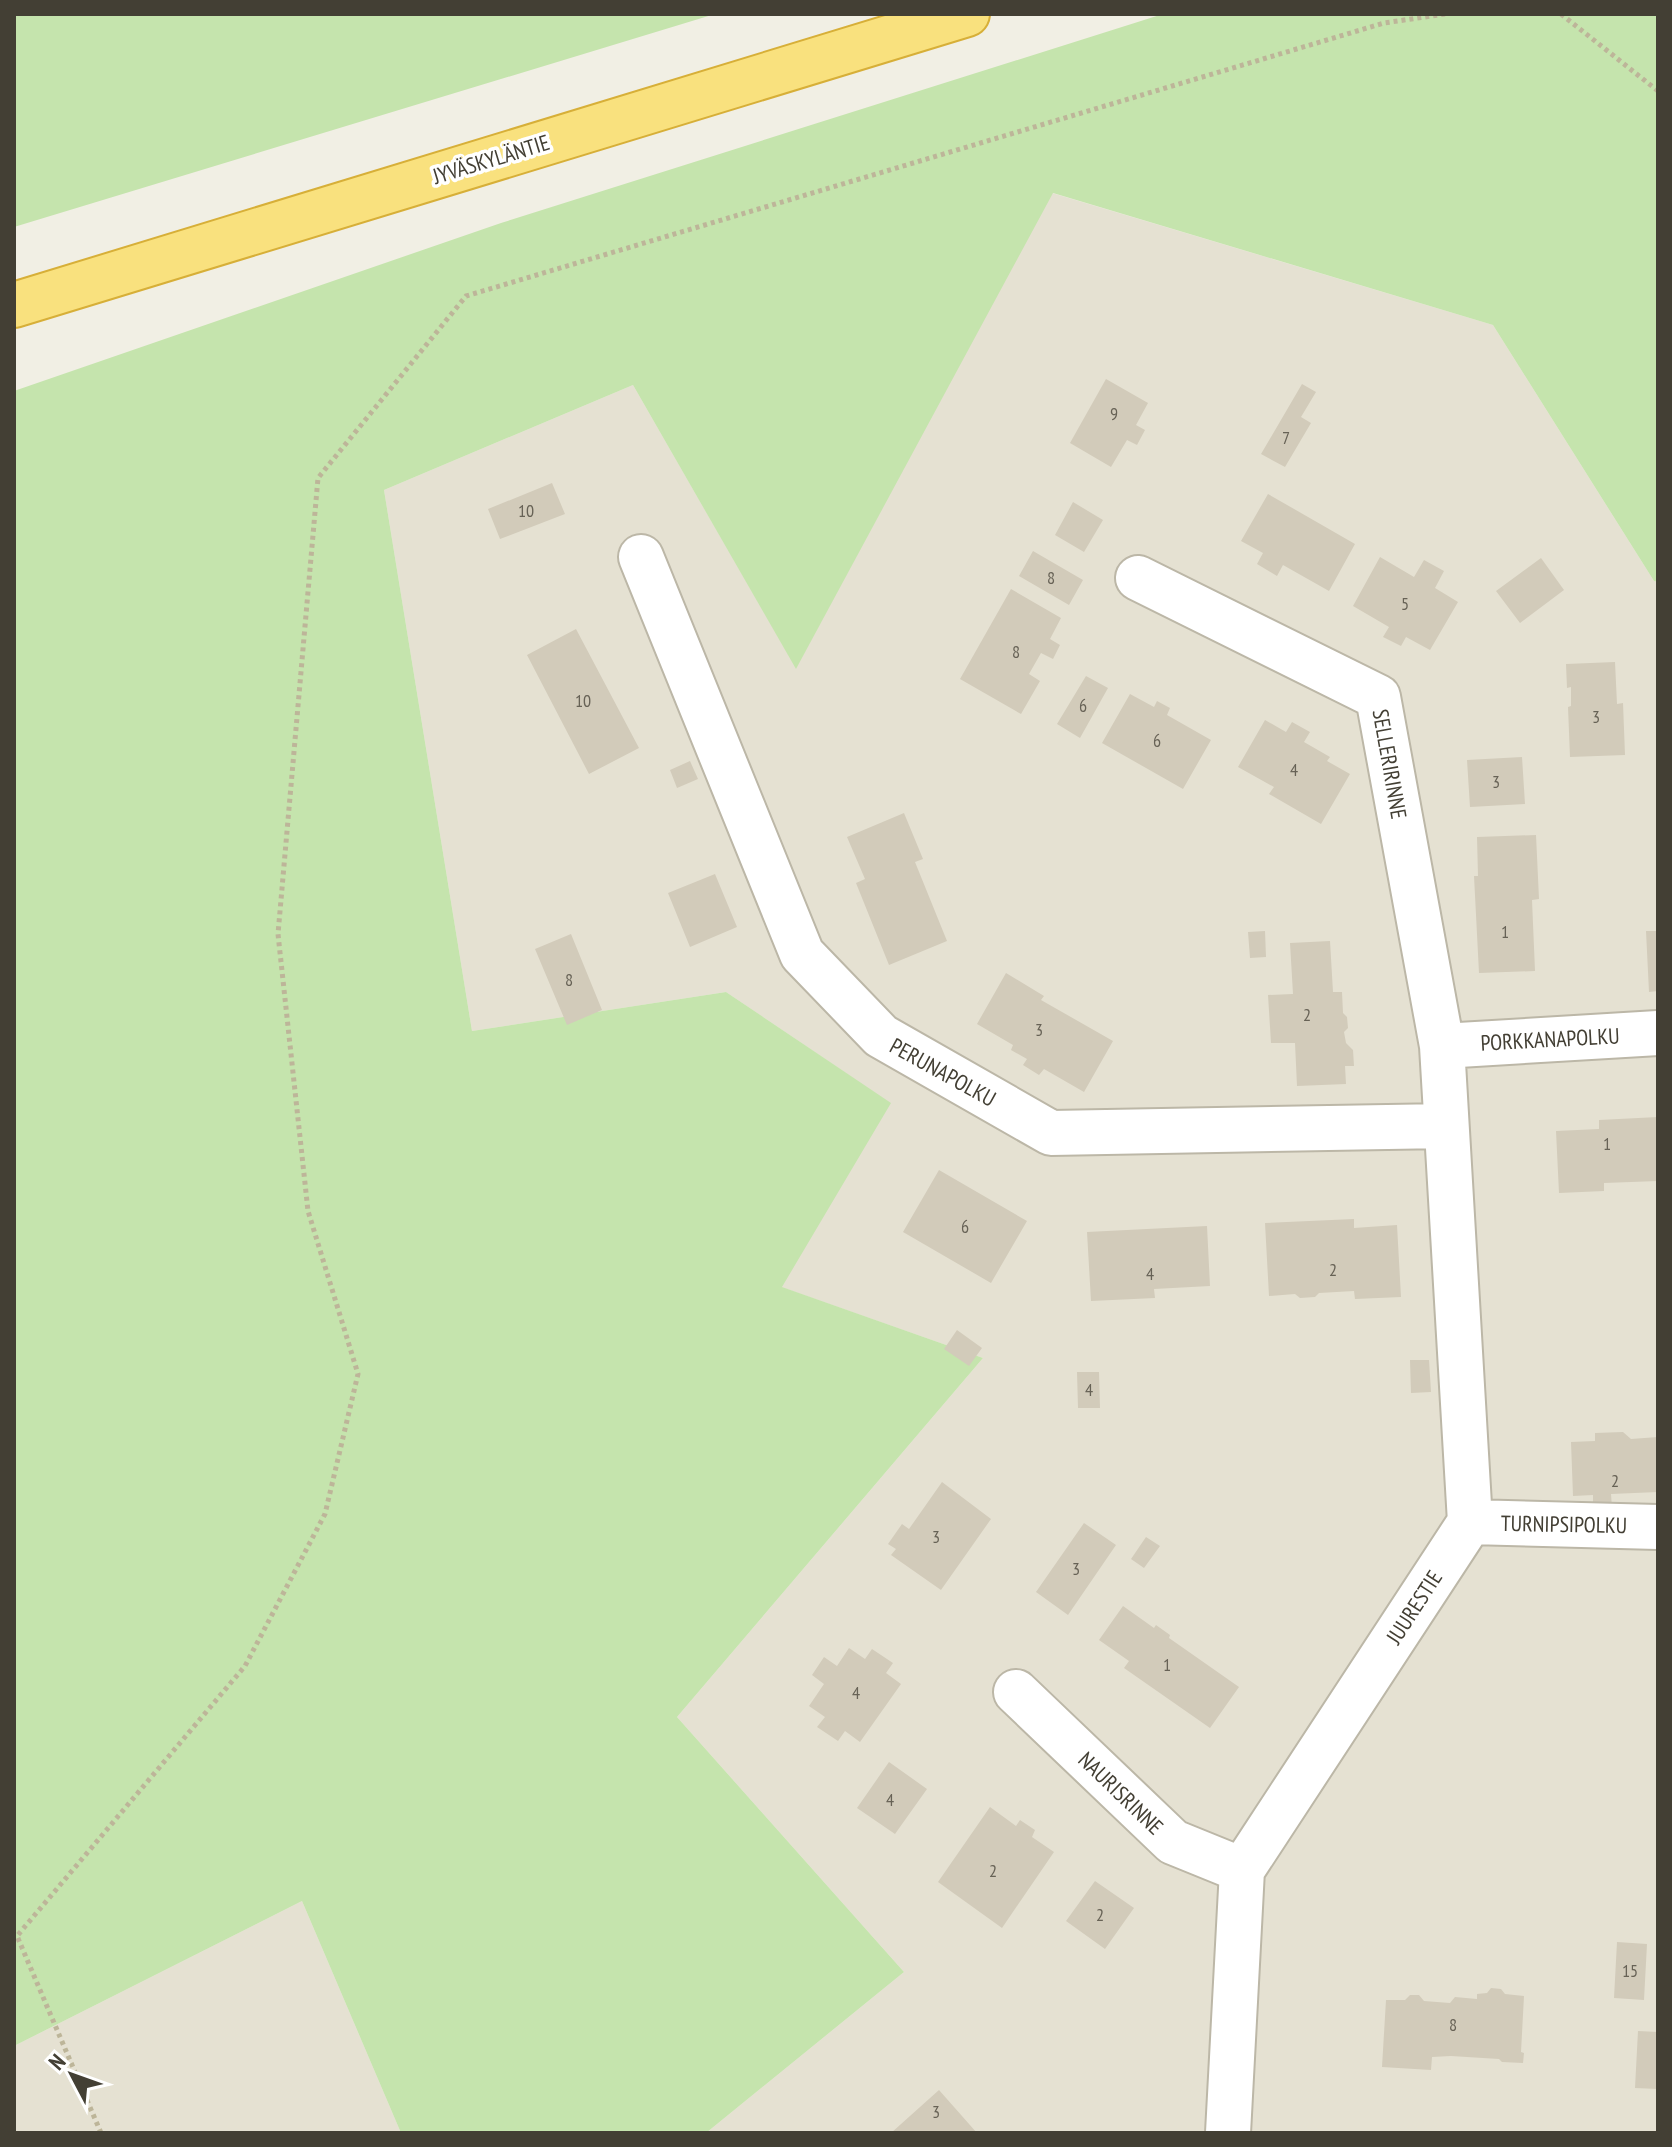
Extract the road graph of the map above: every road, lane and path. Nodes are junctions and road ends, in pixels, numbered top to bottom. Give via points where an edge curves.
1 (967, 14) edge
2 (1445, 14) edge
3 (1561, 14) edge
4 (1658, 91) edge
5 (14, 305) edge
6 (641, 557) dead end
7 (1138, 578) dead end
8 (1658, 1033) edge
9 (1442, 1046) junction
10 (1446, 1126) junction
11 (1470, 1522) junction
12 (1658, 1527) edge
13 (1016, 1692) dead end
14 (1242, 1870) junction
15 (101, 2133) edge
16 (1228, 2133) edge

1 - 5 highway, JYVÄSKYLÄNTIE
2 - 15 path via 1384,23 466,296 318,478 278,934 308,1211 358,1374 325,1514 245,1666 17,1936
3 - 4 path
6 - 10 street, PERUNAPOLKU via 802,954 881,1036 1051,1133
7 - 9 street, SELLERIRINNE via 1378,697
8 - 9 street, PORKKANAPOLKU
9 - 10 street
10 - 11 street
11 - 12 street, TURNIPSIPOLKU
11 - 14 street, JUURESTIE
13 - 14 street, NAURISRINNE via 1173,1842
14 - 16 street

